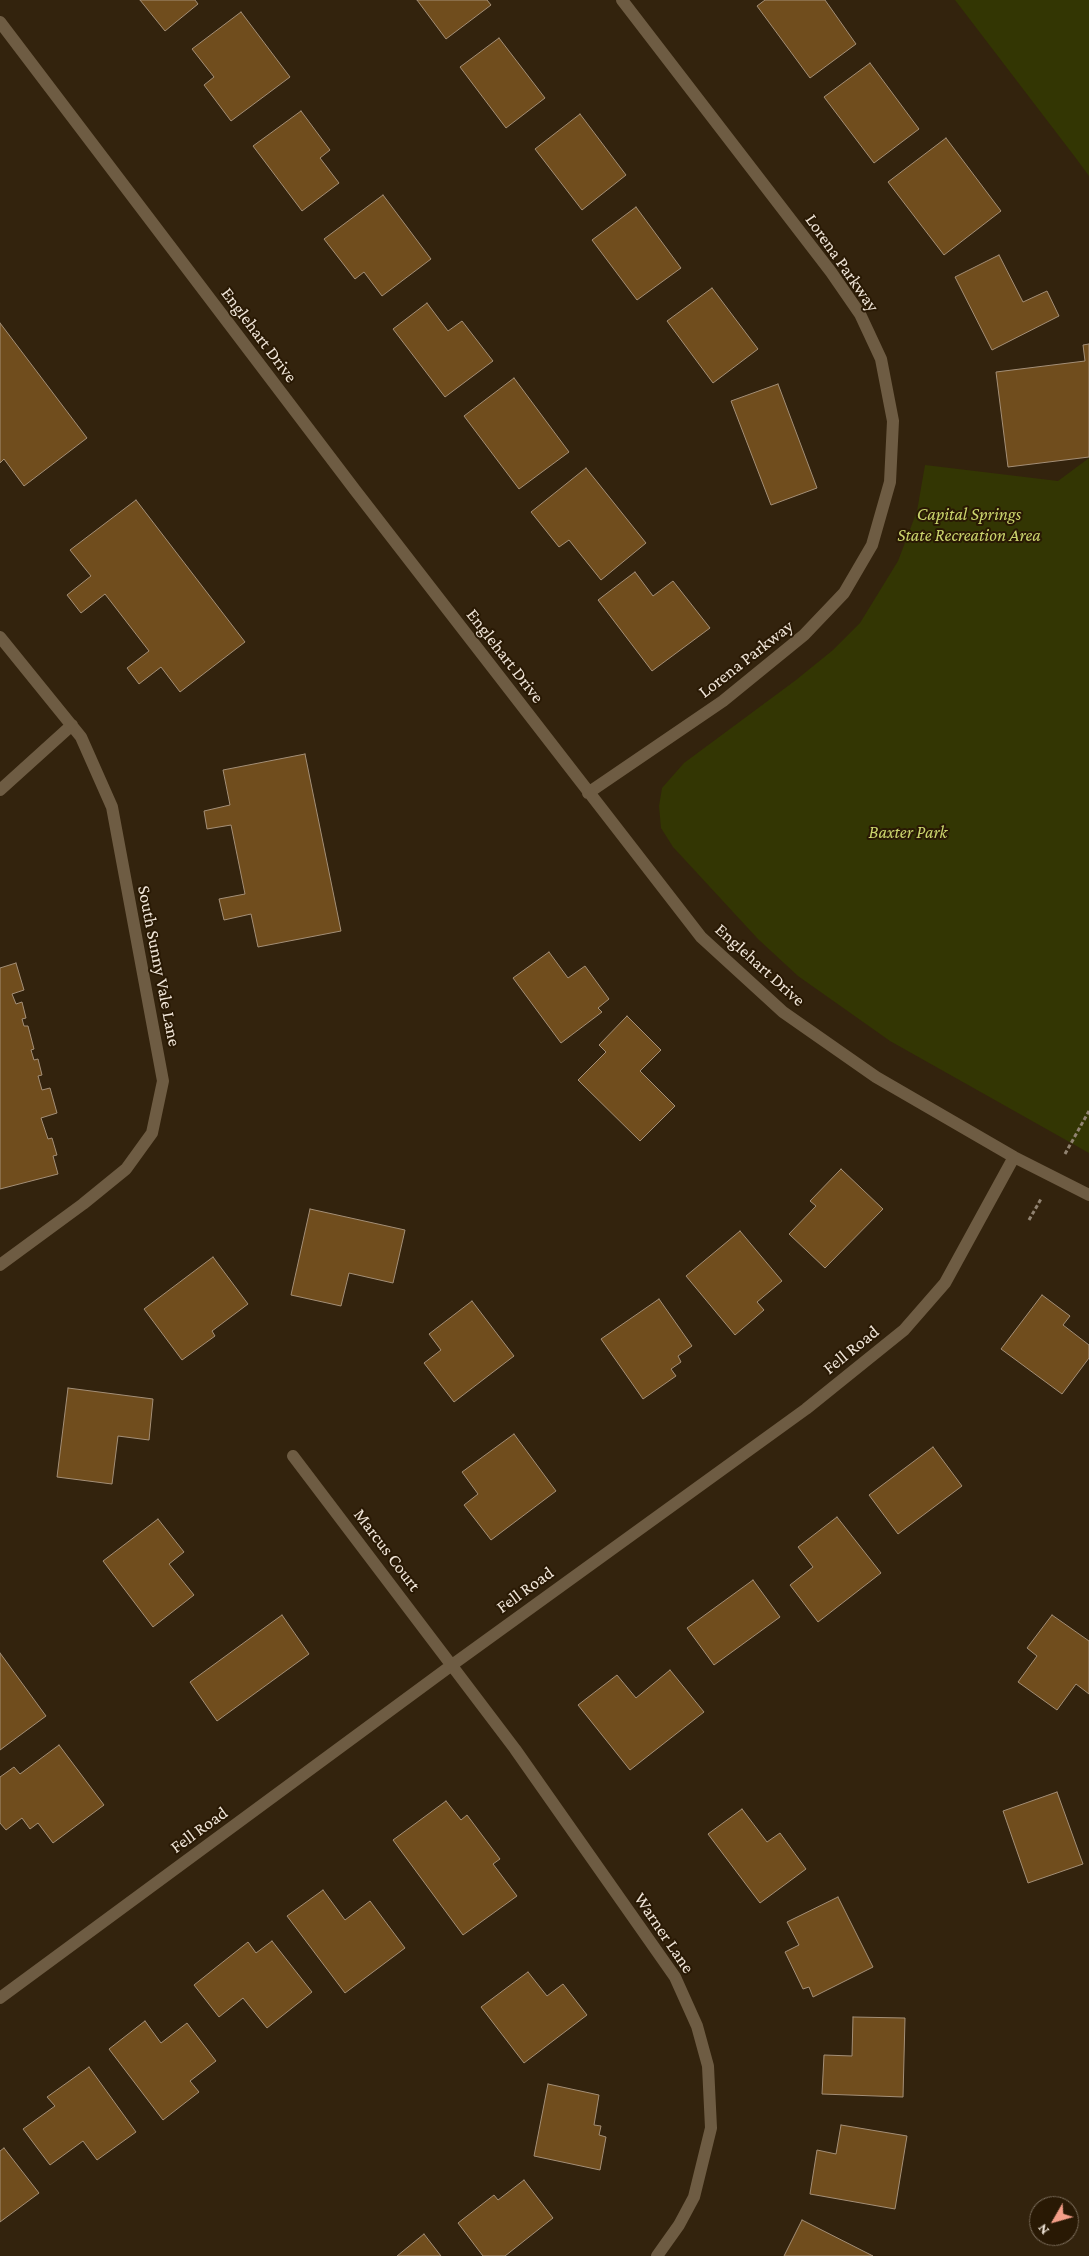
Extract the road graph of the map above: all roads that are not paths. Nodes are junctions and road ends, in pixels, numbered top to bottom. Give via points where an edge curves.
1 (622, 0) edge
2 (0, 22) edge
3 (0, 637) edge
4 (72, 725) junction
5 (0, 790) edge
6 (588, 793) junction
7 (1014, 1157) junction
8 (1089, 1195) edge
9 (0, 1264) edge
10 (293, 1456) dead end
11 (452, 1665) junction
12 (0, 1998) edge
13 (657, 2256) edge

1 - 6 street, Lorena Parkway via 860,314 881,359 893,421 890,482 872,545 844,593 804,636 730,695
2 - 6 street, Englehart Drive
3 - 4 street, South Sunny Vale Lane
4 - 5 street
4 - 9 street, South Sunny Vale Lane via 81,737 112,807 163,1081 152,1133 126,1169
6 - 7 street, Englehart Drive via 700,937 783,1012 876,1077
7 - 8 street, Englehart Drive
7 - 11 street, Fell Road via 945,1283 904,1330 806,1409
10 - 11 street, Marcus Court
11 - 12 street, Fell Road
11 - 13 street, Warner Lane via 675,1977 697,2026 708,2066 711,2128 694,2196

